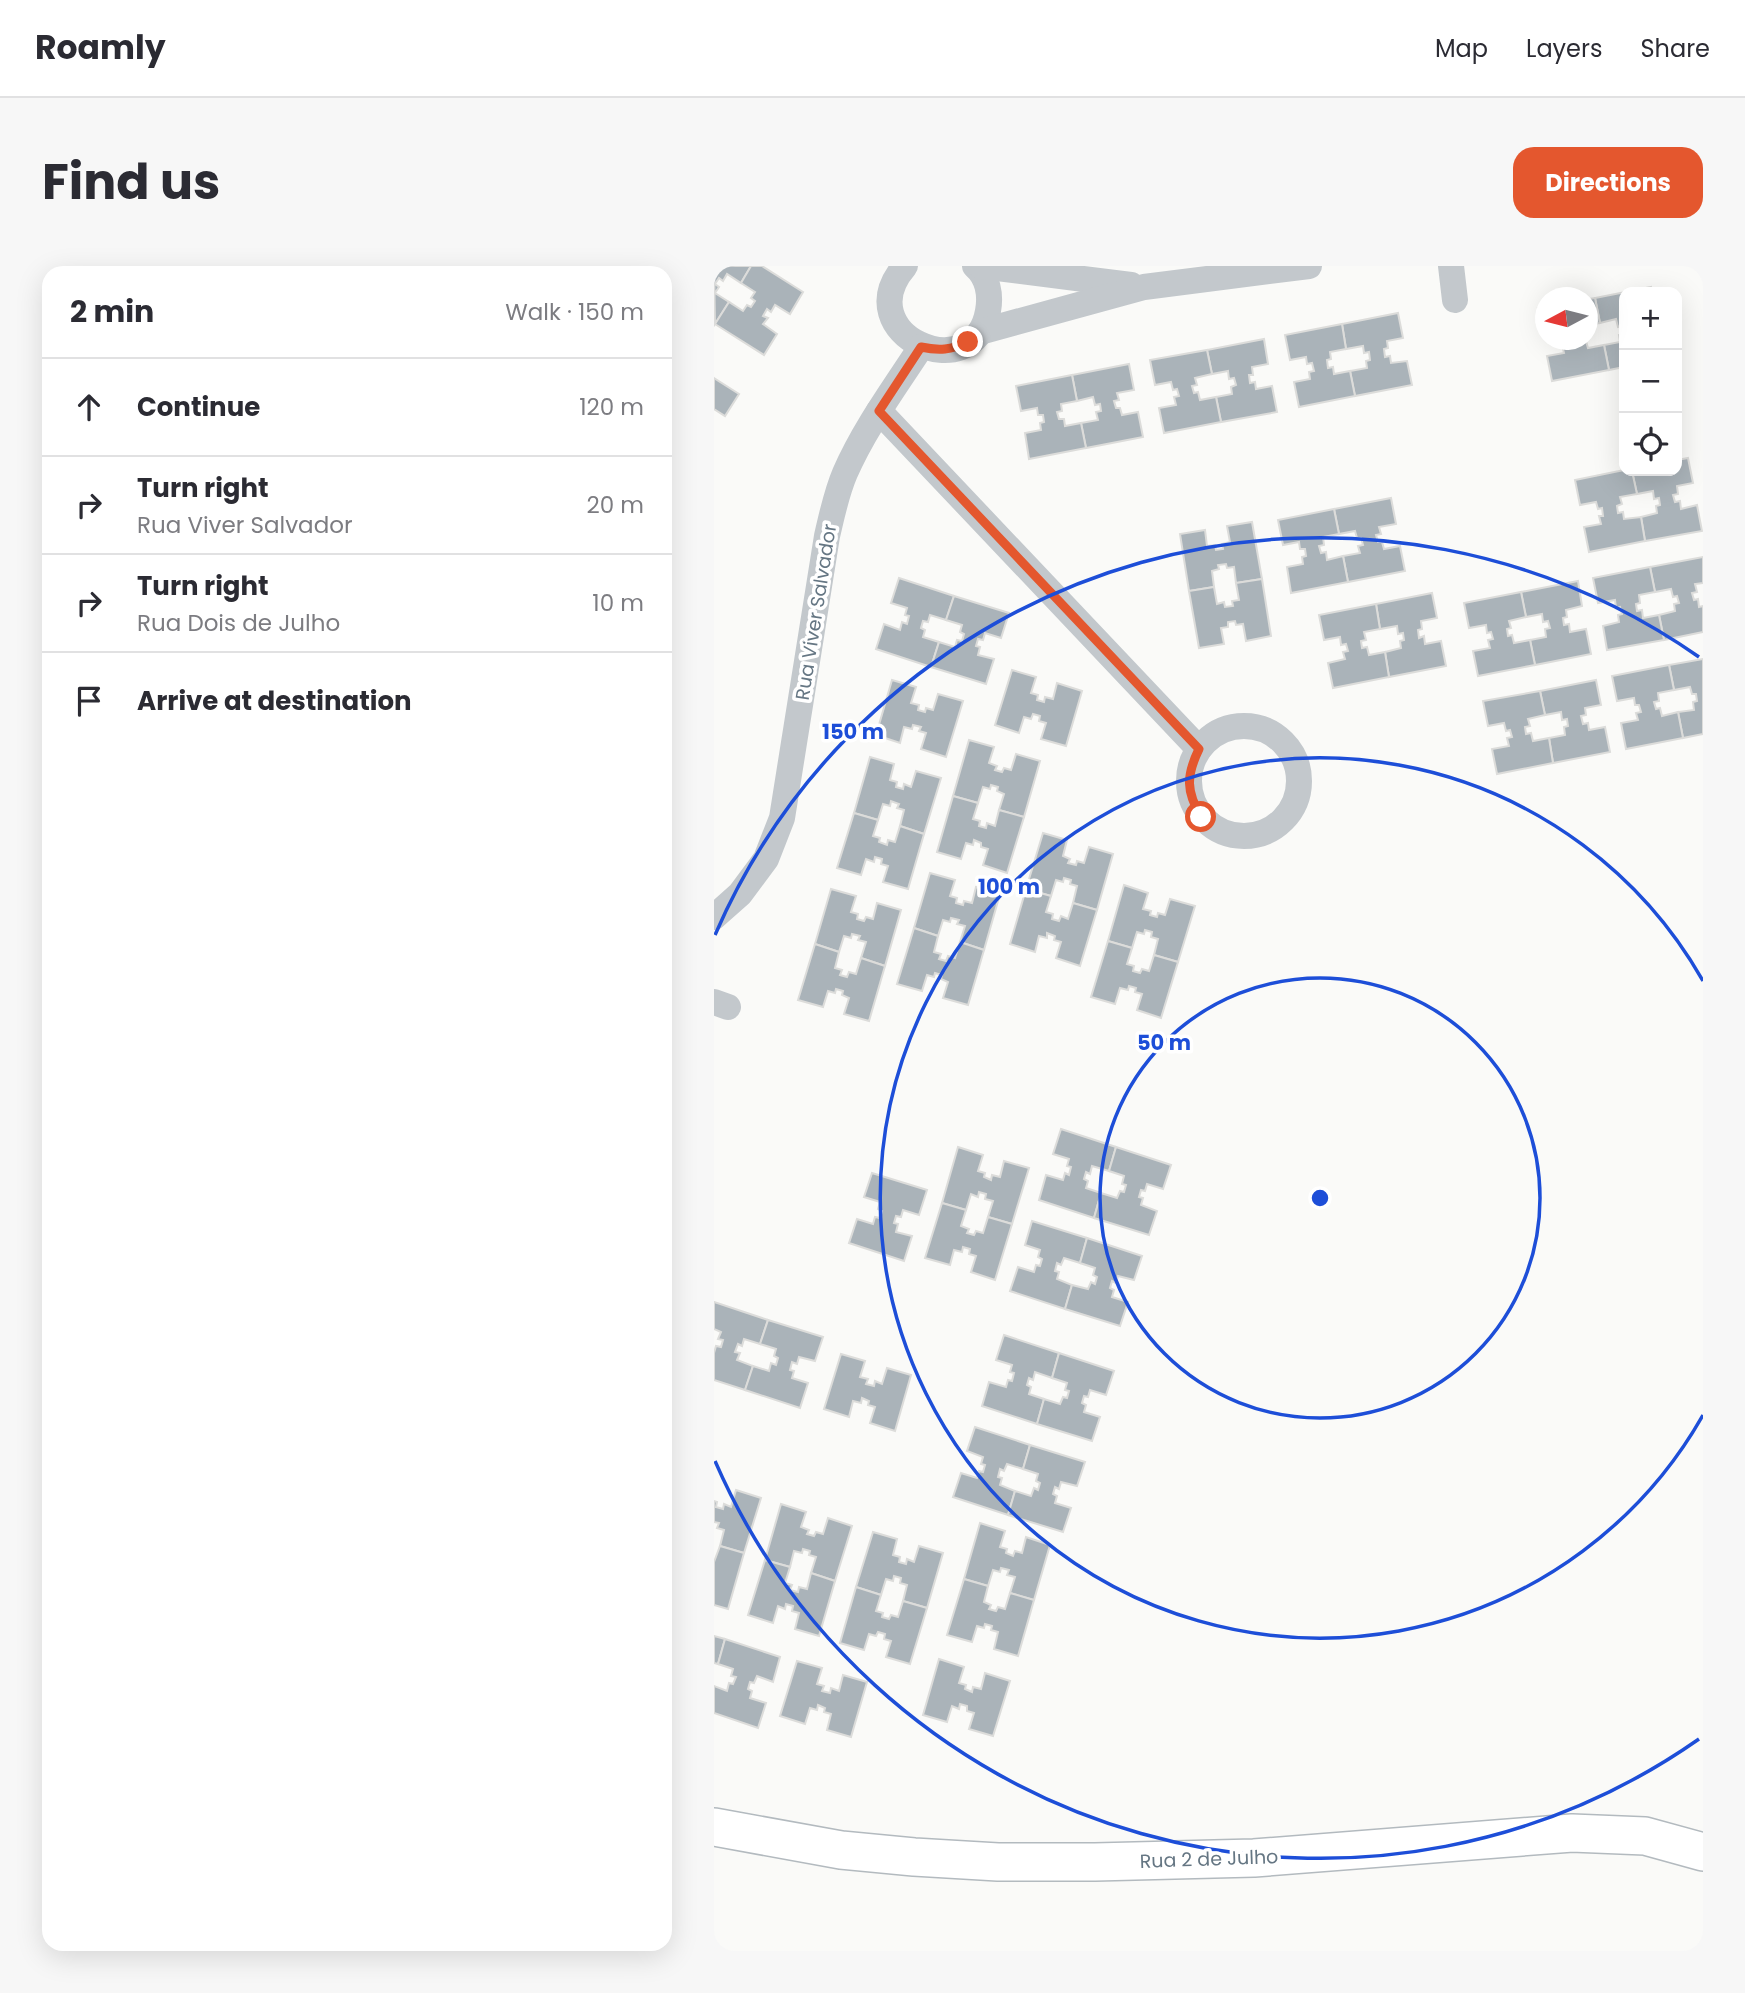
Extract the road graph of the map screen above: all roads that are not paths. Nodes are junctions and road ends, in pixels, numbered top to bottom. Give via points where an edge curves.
1 (975, 266) edge
2 (981, 266) edge
3 (1309, 266) edge
4 (1451, 266) edge
5 (902, 267) edge
6 (1051, 270) edge
7 (1144, 287) junction
8 (1455, 300) dead end
9 (1042, 314) junction
10 (979, 332) junction
11 (921, 347) junction
12 (879, 411) junction
13 (1199, 749) junction
14 (714, 917) edge
15 (714, 1827) edge
16 (1703, 1852) edge

1 - 10 street via 988,285 990,301
2 - 6 street
3 - 7 street
4 - 8 street
5 - 11 street via 891,292 891,309 902,331
6 - 7 street
6 - 9 street
7 - 9 street
9 - 10 street
10 - 11 street via 953,349
11 - 12 street, Rua Viver Salvador
12 - 13 street
12 - 14 street, Rua Viver Salvador via 835,500 782,818 766,859 740,894
13 - 13 street via 1188,784 1201,817 1216,829 1232,836 1268,832 1294,806 1298,770 1280,739 1247,726 1228,728
15 - 16 main road, Rua 2 de Julho via 841,1850 998,1862 1254,1858 1572,1833 1644,1836

